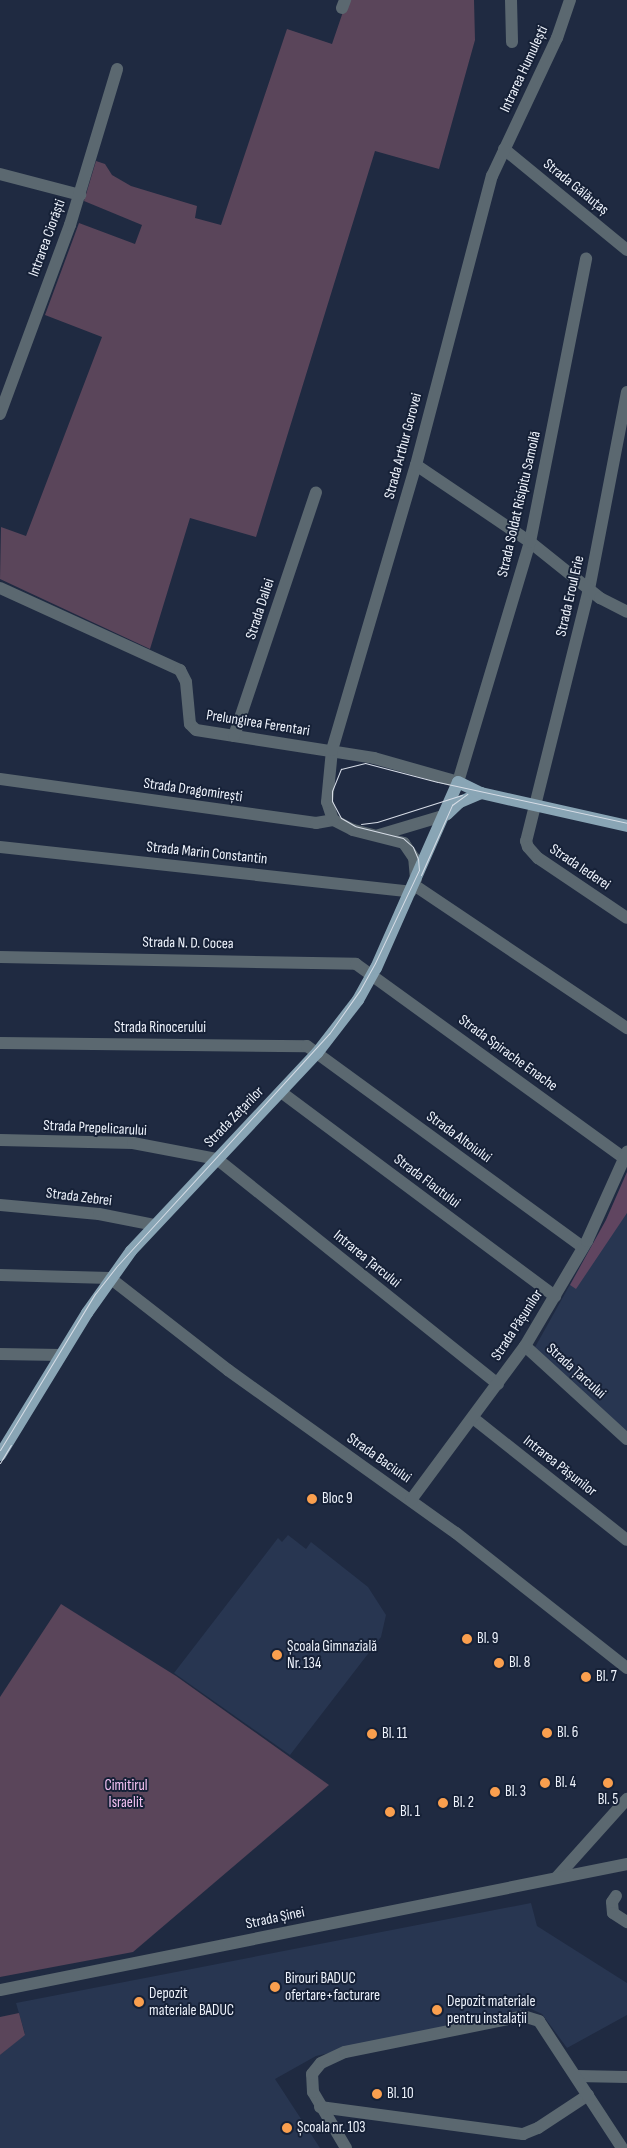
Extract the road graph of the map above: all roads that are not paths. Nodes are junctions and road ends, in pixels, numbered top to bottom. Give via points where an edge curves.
1 (511, 0) edge
2 (570, 0) edge
3 (512, 42) dead end
4 (117, 69) dead end
5 (504, 149) junction
6 (0, 174) edge
7 (80, 195) junction
8 (627, 250) edge
9 (586, 258) dead end
10 (627, 392) edge
11 (0, 414) edge
12 (416, 465) junction
13 (316, 492) dead end
14 (530, 542) junction
15 (0, 588) edge
16 (589, 589) junction
17 (627, 612) edge
18 (234, 736) junction
19 (332, 750) junction
20 (0, 779) edge
21 (458, 782) junction
22 (481, 793) junction
23 (534, 806) junction
24 (446, 815) junction
25 (333, 820) junction
26 (627, 826) edge
27 (379, 835) junction
28 (0, 847) edge
29 (414, 886) junction
30 (627, 918) edge
31 (0, 957) edge
32 (373, 974) junction
33 (627, 1028) edge
34 (0, 1043) edge
35 (317, 1053) junction
36 (281, 1092) junction
37 (0, 1140) edge
38 (626, 1155) edge
39 (217, 1159) junction
40 (0, 1205) edge
41 (154, 1225) junction
42 (583, 1247) junction
43 (0, 1275) edge
44 (110, 1278) junction
45 (555, 1296) junction
46 (525, 1346) junction
47 (0, 1354) edge
48 (61, 1355) junction
49 (498, 1384) junction
50 (473, 1418) junction
51 (5, 1438) edge
52 (627, 1439) edge
53 (0, 1455) edge
54 (411, 1500) junction
55 (627, 1540) edge
56 (627, 1668) edge
57 (627, 1799) edge
58 (627, 1864) edge
59 (557, 1877) junction
60 (616, 1896) dead end
61 (627, 1922) edge
62 (0, 1990) edge
63 (576, 2076) junction
64 (627, 2077) edge
65 (588, 2095) junction
66 (320, 2107) junction
67 (346, 2148) edge
68 (622, 2148) edge

1 - 3 street
2 - 5 street, Intrarea Humulești via 557,38
4 - 7 street, Intrarea Ciorăști
5 - 8 street, Strada Gălăuțaș
5 - 12 street, Strada Arthur Gorovei via 488,190
6 - 7 street
7 - 11 street, Intrarea Ciorăști
9 - 14 street, Strada Soldat Risipitu Samoilă
10 - 16 street, Strada Eroul Erie
12 - 14 street
12 - 19 street, Strada Arthur Gorovei
13 - 18 street, Strada Daliei
14 - 16 street
14 - 21 street, Strada Soldat Risipitu Samoilă
15 - 18 street, Prelungirea Ferentari via 180,670 186,682 188,718 192,728
16 - 17 street
16 - 23 street, Strada Eroul Erie
18 - 19 street, Prelungirea Ferentari
19 - 21 street, Prelungirea Ferentari via 392,762
19 - 25 street, Strada Arthur Gorovei via 327,802
20 - 25 street, Strada Dragomirești via 316,823
21 - 22 main road, Prelungirea Ferentari
21 - 24 main road, Strada Zețarilor
22 - 23 main road, Prelungirea Ferentari
22 - 24 main road via 460,802
23 - 26 main road, Prelungirea Ferentari
23 - 30 street, Strada Iederei via 526,841 532,853
24 - 27 street, Strada Dragomirești
24 - 29 main road, Strada Zețarilor
25 - 27 street, Strada Dragomirești via 353,830
27 - 29 street, Strada Dragomirești via 400,841 410,850
28 - 29 street, Strada Marin Constantin
29 - 32 main road, Strada Zețarilor
29 - 33 street, Strada Marin Constantin
31 - 32 street, Strada N. D. Cocea via 327,962 356,964
32 - 35 main road, Strada Zețarilor via 358,1000
32 - 38 street, Strada Spirache Enache
34 - 35 street, Strada Rinocerului via 299,1045
35 - 36 main road, Strada Zețarilor
35 - 42 street, Strada Altoiului
36 - 39 main road, Strada Zețarilor
36 - 45 street, Strada Flautului
37 - 39 street, Strada Prepelicarului via 133,1143
38 - 42 street, Strada Pășunilor
39 - 41 main road, Strada Zețarilor
39 - 49 street, Intrarea Țarcului
40 - 41 street, Strada Zebrei via 99,1214
41 - 44 main road, Strada Zețarilor
42 - 45 street, Strada Pășunilor
43 - 44 street
44 - 48 main road, Strada Zețarilor
44 - 54 street, Strada Baciului via 228,1370
45 - 46 street, Strada Pășunilor
46 - 49 street, Strada Pășunilor
46 - 52 street, Strada Țarcului
47 - 48 street
48 - 51 main road, Strada Zețarilor
49 - 50 street, Strada Pășunilor
50 - 54 street, Strada Pășunilor
50 - 55 street, Intrarea Pășunilor
51 - 53 main road, Strada Zețarilor
54 - 56 street, Strada Baciului via 535,1593
57 - 59 street
58 - 59 street, Strada Șinei
59 - 62 street, Strada Șinei
60 - 61 street via 612,1902 613,1913
63 - 64 street
63 - 65 street
63 - 66 street via 539,2022 523,2016 344,2052 322,2063 311,2078
65 - 66 street via 538,2128 523,2134
65 - 68 street
66 - 67 street

